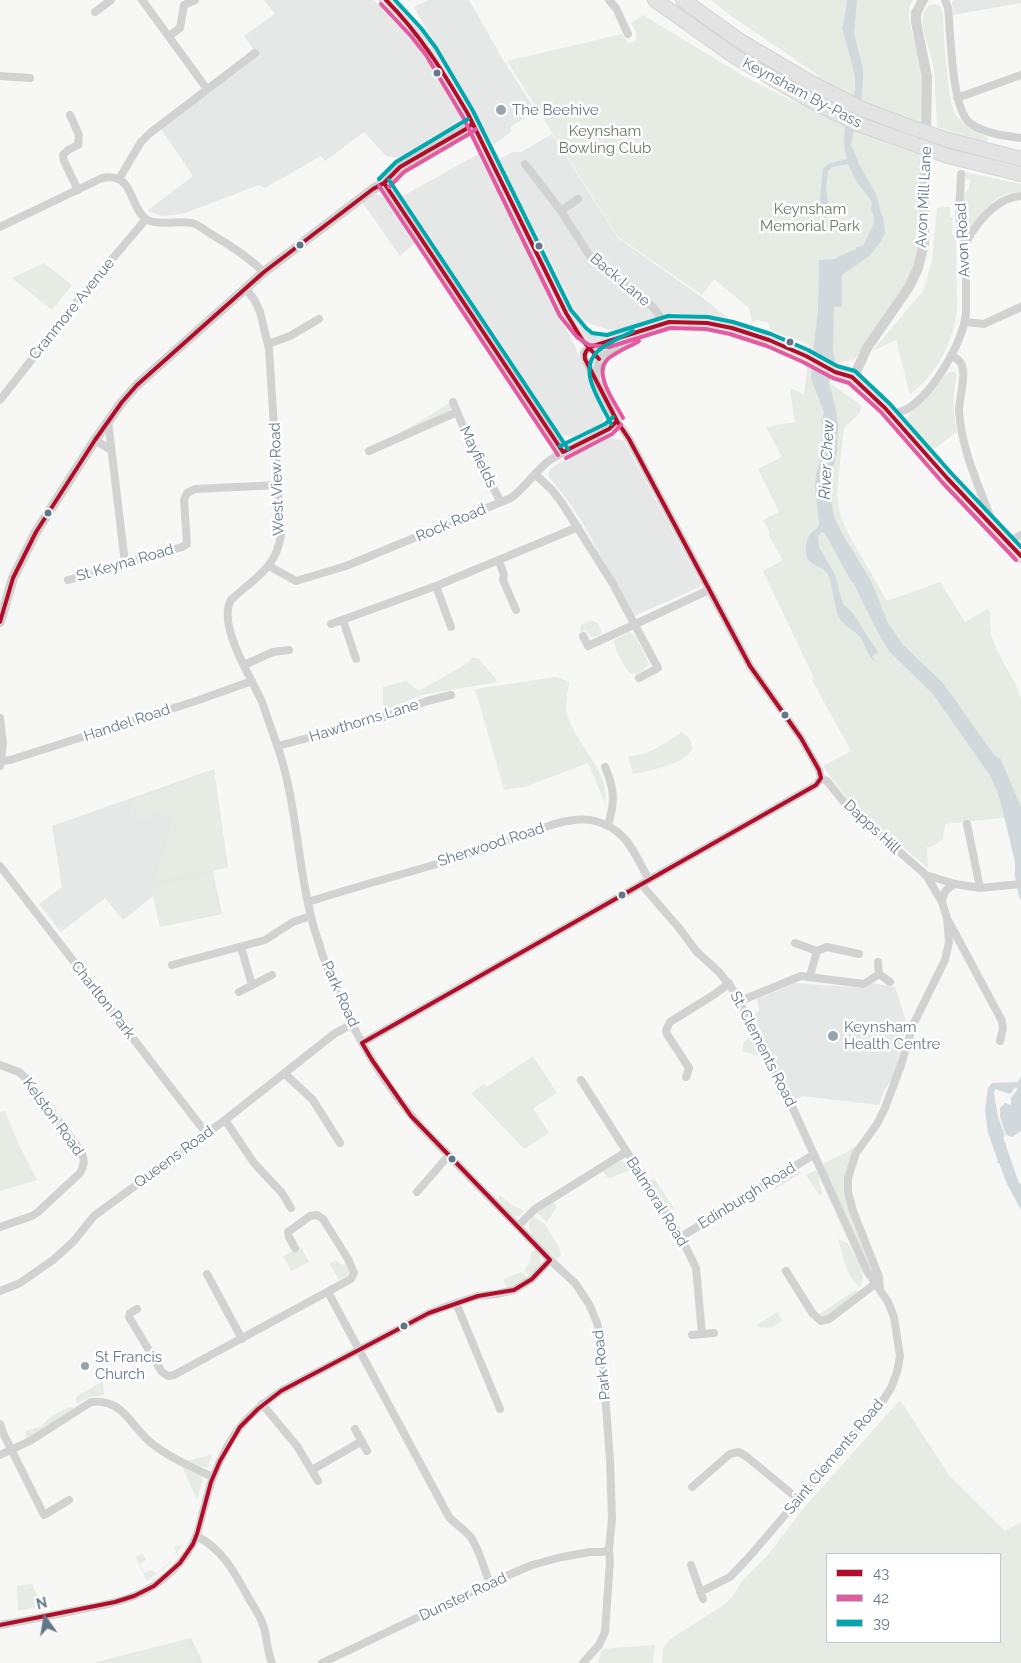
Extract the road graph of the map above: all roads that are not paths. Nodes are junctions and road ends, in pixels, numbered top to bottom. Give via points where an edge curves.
1 (111, 0) edge
2 (142, 0) edge
3 (195, 0) edge
4 (386, 0) edge
5 (608, 0) edge
6 (655, 0) edge
7 (683, 0) edge
8 (923, 0) edge
9 (945, 0) edge
10 (95, 12) dead end
11 (628, 34) dead end
12 (169, 36) junction
13 (255, 53) dead end
14 (1021, 75) edge
15 (0, 76) edge
16 (30, 78) dead end
17 (207, 89) junction
18 (957, 98) junction
19 (70, 115) dead end
20 (472, 124) junction
21 (1021, 138) edge
22 (1021, 159) edge
23 (525, 164) dead end
24 (961, 174) dead end
25 (1021, 174) edge
26 (119, 179) junction
27 (384, 183) junction
28 (78, 190) junction
29 (1021, 196) edge
30 (578, 199) dead end
31 (561, 211) junction
32 (146, 219) junction
33 (0, 227) edge
34 (966, 242) junction
35 (264, 272) junction
36 (245, 288) junction
37 (1021, 307) edge
38 (319, 319) dead end
39 (965, 322) junction
40 (575, 325) junction
41 (657, 326) junction
42 (608, 341) junction
43 (268, 344) junction
44 (590, 347) junction
45 (951, 355) junction
46 (599, 359) junction
47 (596, 377) junction
48 (852, 377) junction
49 (0, 400) edge
50 (452, 402) dead end
51 (457, 412) junction
52 (890, 414) junction
53 (108, 421) junction
54 (617, 421) junction
55 (95, 440) junction
56 (112, 450) junction
57 (369, 451) dead end
58 (563, 452) junction
59 (535, 474) junction
60 (278, 485) junction
61 (501, 502) junction
62 (578, 527) junction
63 (996, 530) junction
64 (1021, 535) edge
65 (1008, 542) junction
66 (1021, 556) edge
67 (499, 561) junction
68 (125, 563) junction
69 (269, 566) junction
70 (68, 580) dead end
71 (436, 586) junction
72 (709, 590) junction
73 (516, 610) dead end
74 (343, 620) junction
75 (0, 622) edge
76 (332, 624) dead end
77 (636, 625) junction
78 (451, 627) dead end
79 (583, 636) dead end
80 (290, 650) dead end
81 (356, 659) dead end
82 (244, 665) junction
83 (639, 678) dead end
84 (252, 680) junction
85 (451, 695) dead end
86 (0, 718) edge
87 (278, 746) junction
88 (1, 764) edge
89 (605, 767) dead end
90 (820, 778) junction
91 (967, 824) dead end
92 (608, 825) junction
93 (0, 866) edge
94 (926, 876) junction
95 (649, 880) junction
96 (640, 884) junction
97 (955, 884) junction
98 (1017, 885) edge
99 (980, 888) junction
100 (308, 902) junction
101 (942, 902) junction
102 (310, 916) junction
103 (947, 918) junction
104 (795, 943) dead end
105 (241, 947) junction
106 (817, 951) junction
107 (859, 954) dead end
108 (178, 955) dead end
109 (878, 962) dead end
110 (181, 963) junction
111 (172, 966) dead end
112 (879, 974) junction
113 (272, 975) dead end
114 (810, 976) junction
115 (890, 982) dead end
116 (728, 983) junction
117 (252, 985) junction
118 (239, 992) dead end
119 (740, 1001) junction
120 (352, 1024) junction
121 (1000, 1041) dead end
122 (362, 1043) junction
123 (0, 1065) edge
124 (284, 1073) junction
125 (686, 1077) dead end
126 (581, 1080) dead end
127 (224, 1120) junction
128 (206, 1133) junction
129 (340, 1142) dead end
130 (626, 1152) junction
131 (449, 1155) junction
132 (813, 1155) junction
133 (417, 1192) dead end
134 (291, 1208) dead end
135 (518, 1226) junction
136 (0, 1227) edge
137 (681, 1238) junction
138 (295, 1248) dead end
139 (550, 1260) junction
140 (786, 1271) dead end
141 (207, 1274) dead end
142 (878, 1287) junction
143 (0, 1291) edge
144 (328, 1292) junction
145 (456, 1303) junction
146 (137, 1309) dead end
147 (714, 1333) dead end
148 (702, 1334) junction
149 (692, 1335) dead end
150 (242, 1339) junction
151 (359, 1349) junction
152 (262, 1404) junction
153 (500, 1410) dead end
154 (0, 1424) edge
155 (356, 1429) dead end
156 (362, 1441) junction
157 (11, 1449) junction
158 (367, 1451) dead end
159 (0, 1454) edge
160 (312, 1470) junction
161 (213, 1477) junction
162 (318, 1481) dead end
163 (692, 1487) dead end
164 (69, 1500) dead end
165 (798, 1500) junction
166 (196, 1536) junction
167 (609, 1549) junction
168 (691, 1565) dead end
169 (490, 1583) junction
170 (0, 1625) edge
171 (272, 1663) edge
172 (322, 1663) edge
173 (583, 1663) edge

1 - 10 street
2 - 12 street
3 - 12 street via 184,5 180,28
4 - 20 main road via 431,52
5 - 11 street via 616,8
6 - 25 highway, Keynsham By-Pass, bridge via 734,56 858,124 948,156
7 - 22 highway, Keynsham By-Pass, bridge via 740,41 862,109 948,140
8 - 48 street, Avon Mill Lane via 916,22 927,77 924,244 912,282 867,348
9 - 18 street
12 - 17 street
13 - 17 street
14 - 18 street
15 - 16 street
17 - 26 street via 141,142
18 - 21 street via 970,124
19 - 28 street via 79,140 78,145 63,155
20 - 27 street via 400,167
20 - 40 main road via 566,313
23 - 31 street, Back Lane
24 - 34 street, Avon Road via 960,228
26 - 28 street via 102,178
26 - 32 street
27 - 35 street
27 - 58 street
28 - 33 street
29 - 34 street via 1010,197 1000,203 983,218
30 - 31 street
31 - 41 street, Back Lane via 593,261 652,306 658,315
32 - 35 street via 194,224 248,257
32 - 49 street, Cranmore Avenue
34 - 39 street, Avon Road
35 - 36 street
36 - 43 street, West View Road via 260,312
36 - 53 street via 137,386
37 - 39 street via 984,324
38 - 43 street via 290,336
39 - 45 street, Avon Road
40 - 42 main road via 590,339
40 - 44 street
41 - 42 main road
41 - 46 street via 608,351
41 - 48 main road via 669,322 690,322 732,328 769,340
42 - 44 street
43 - 60 street, West View Road
44 - 46 street
44 - 47 street via 584,353 585,359
45 - 52 street, Avon Road via 940,375 919,400 907,409
45 - 63 street via 961,362 964,370 960,421 965,447 978,491
46 - 47 street
47 - 54 street
48 - 52 main road
50 - 51 street, Mayfields
51 - 57 street, Mayfields
51 - 61 street, Mayfields via 475,455
52 - 63 main road
53 - 55 street
53 - 56 street
54 - 58 street, Rock Road via 609,429
54 - 72 street
55 - 56 street
55 - 75 street via 36,532 13,578
56 - 68 street
58 - 59 street, Rock Road
59 - 61 street, Rock Road via 520,491
59 - 62 street via 557,496
60 - 68 street, St Keyna Road via 187,492 184,500 187,544
60 - 69 street, West View Road via 281,535 279,548
61 - 69 street, Rock Road via 370,557 308,578 292,580
62 - 67 street
62 - 77 street
63 - 65 main road
64 - 65 street
65 - 66 main road
67 - 71 street
67 - 73 street
68 - 70 street, St Keyna Road
69 - 82 street, West View Road via 228,605 229,626
71 - 74 street
71 - 78 street
72 - 77 street
72 - 90 street via 750,666 801,738 819,770
74 - 76 street
74 - 81 street
77 - 79 street via 588,646
77 - 83 street via 658,668
80 - 82 street via 273,652
82 - 84 street, West View Road
84 - 87 street, Park Road
84 - 88 street, Handel Road
85 - 87 street, Hawthorns Lane via 382,718
86 - 88 street
87 - 100 street, Park Road
89 - 92 street via 611,779 614,800
90 - 94 street, Dapps Hill via 827,781 848,807
90 - 95 street via 816,785
91 - 99 street
92 - 95 street, Sherwood Road via 624,837
92 - 100 street, Sherwood Road via 576,819 562,822 487,849
93 - 128 street, Charlton Park
94 - 97 street, Dapps Hill
94 - 101 street, Dapps Hill
95 - 96 street
96 - 116 street, St. Clements Road via 697,952
96 - 122 street
97 - 99 street, Dapps Hill
97 - 101 street via 944,893
98 - 99 street, Dapps Hill
100 - 102 street, Park Road
101 - 103 street, Saint Clements Road
102 - 105 street via 293,922 265,940
102 - 120 street, Park Road via 320,950
103 - 121 street via 1002,1021
103 - 142 street, Saint Clements Road via 949,942 945,960 913,1025 885,1108 856,1153 848,1178 853,1211 879,1277
104 - 106 street
105 - 110 street
105 - 117 street
106 - 107 street via 827,947
106 - 114 street
108 - 110 street
109 - 112 street
110 - 111 street
112 - 114 street via 864,984
112 - 115 street
113 - 117 street
114 - 119 street via 794,978
116 - 119 street, St. Clements Road
116 - 125 street via 667,1026 667,1034 689,1068
117 - 118 street
119 - 132 street, St. Clements Road
120 - 122 street, Park Road
120 - 124 street, Queens Road
122 - 131 street, Park Road via 411,1116
123 - 136 street, Kelston Road via 19,1072 28,1080 80,1150 84,1166 38,1212
124 - 127 street, Queens Road
124 - 129 street via 313,1100
126 - 130 street, Balmoral Road
127 - 128 street, Queens Road
127 - 134 street via 254,1163 285,1190
128 - 143 street, Queens Road via 94,1216 53,1260 20,1283
130 - 135 street via 535,1209
130 - 137 street, Balmoral Road
131 - 133 street
131 - 135 street, Park Road
132 - 137 street, Edinburgh Road
132 - 142 street, Saint Clements Road via 867,1271
135 - 139 street, Park Road
137 - 148 street, Balmoral Road via 696,1268
138 - 144 street via 288,1232 310,1216 317,1215 323,1219 354,1273 352,1279
139 - 145 street via 532,1279 514,1290
139 - 167 street, Park Road via 575,1282 589,1304 601,1339 612,1496
140 - 142 street via 813,1314 821,1321
141 - 150 street
142 - 165 street, Saint Clements Road via 894,1317 900,1356 891,1388
144 - 150 street
144 - 151 street
145 - 151 street via 429,1313
145 - 153 street
146 - 150 street via 129,1316 162,1372 168,1376
147 - 148 street
148 - 149 street
151 - 152 street
151 - 169 street via 449,1517 475,1544
152 - 160 street via 297,1446
152 - 161 street via 244,1421
154 - 157 street
155 - 156 street
156 - 158 street
156 - 160 street
157 - 159 street
157 - 161 street via 30,1441 91,1402 109,1402 118,1407 152,1444 179,1462
157 - 164 street via 44,1514
160 - 162 street
161 - 166 street
163 - 165 street via 730,1454 739,1452
165 - 168 street, Saint Clements Road via 730,1577 701,1596
166 - 170 street via 189,1551 168,1575 135,1596
166 - 171 street via 218,1550 230,1565 264,1626 267,1653
167 - 169 street, Dunster Road via 532,1565
167 - 173 street, Park Road via 604,1632 599,1645
169 - 172 street, Dunster Road

